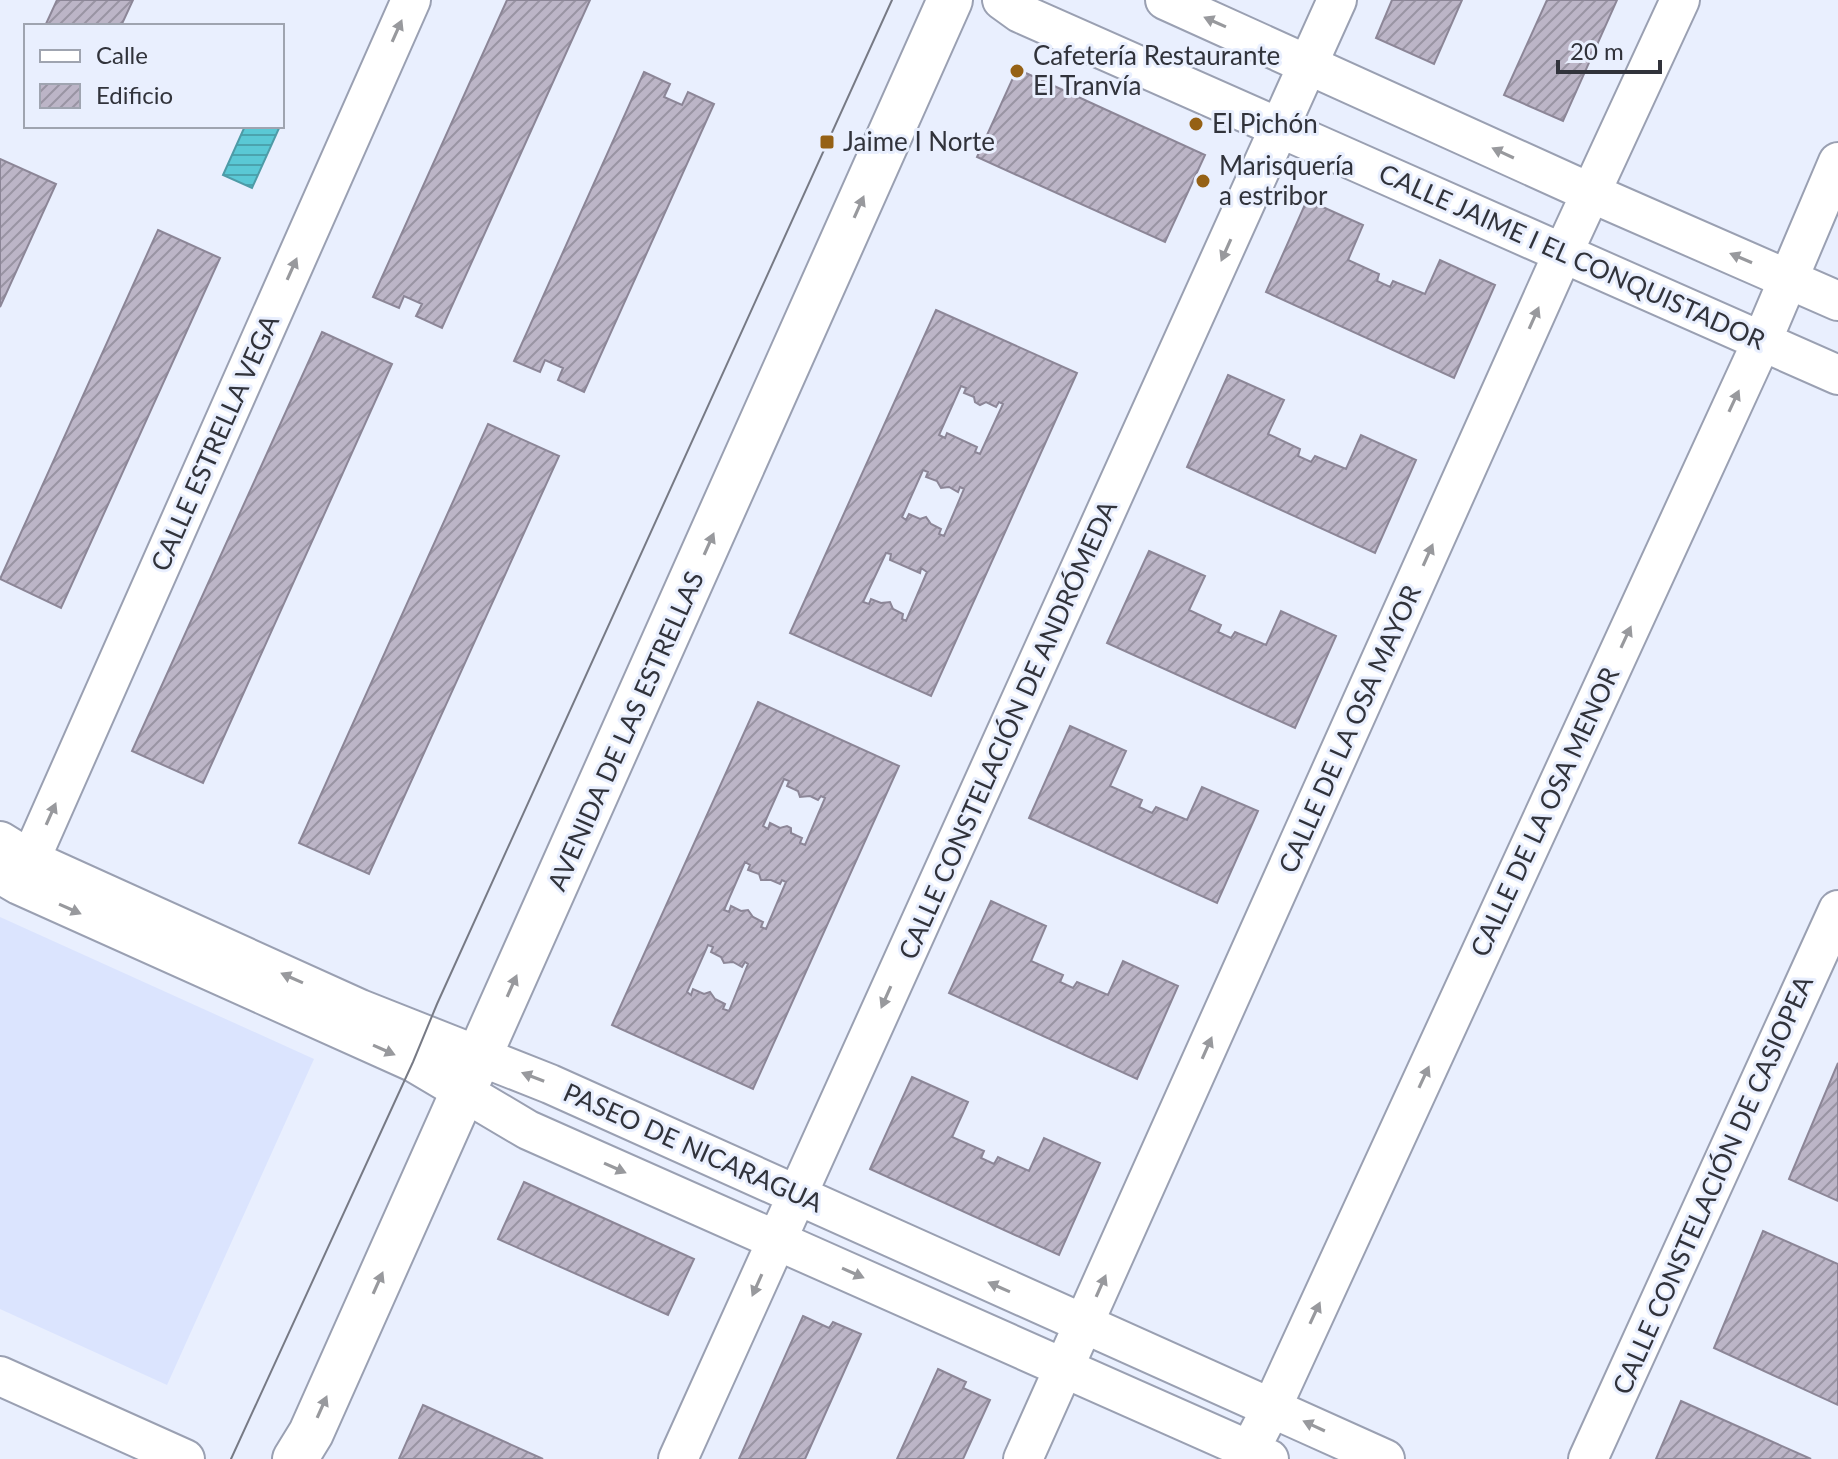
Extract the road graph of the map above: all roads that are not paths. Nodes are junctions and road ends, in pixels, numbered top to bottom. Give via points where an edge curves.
1 (411, 0) edge
2 (950, 0) edge
3 (1002, 0) edge
4 (1165, 0) edge
5 (1337, 0) edge
6 (1680, 0) edge
7 (1309, 64) junction
8 (1281, 128) junction
9 (1838, 162) edge
10 (1591, 193) junction
11 (1563, 253) junction
12 (1788, 278) junction
13 (1838, 301) edge
14 (1762, 341) junction
15 (1838, 375) edge
16 (12, 865) edge
17 (1838, 910) edge
18 (472, 1075) junction
19 (796, 1195) junction
20 (777, 1240) junction
21 (1083, 1325) junction
22 (1065, 1367) junction
23 (0, 1376) edge
24 (1272, 1407) junction
25 (1254, 1456) edge
26 (185, 1459) edge
27 (295, 1459) edge
28 (678, 1459) edge
29 (1023, 1459) edge
30 (1385, 1459) edge
31 (1588, 1459) edge

16 -> 1 street, CALLE ESTRELLA VEGA
18 -> 2 street, AVENIDA DE LAS ESTRELLAS
3 - 8 street, CALLE JAIME I EL CONQUISTADOR via 1020,13
7 -> 4 street
5 - 7 street, CALLE CONSTELACIÓN DE ANDRÓMEDA
6 - 10 street, CALLE DE LA OSA MAYOR
7 - 8 street, CALLE CONSTELACIÓN DE ANDRÓMEDA
10 -> 7 street
8 - 11 street, CALLE JAIME I EL CONQUISTADOR
8 -> 19 street, CALLE CONSTELACIÓN DE ANDRÓMEDA
9 - 12 street, CALLE DE LA OSA MENOR
10 - 11 street, CALLE DE LA OSA MAYOR
12 -> 10 street
11 - 14 street, CALLE JAIME I EL CONQUISTADOR
21 -> 11 street, CALLE DE LA OSA MAYOR
12 - 13 street
12 - 14 street, CALLE DE LA OSA MENOR
14 - 15 street, CALLE JAIME I EL CONQUISTADOR
24 -> 14 street, CALLE DE LA OSA MENOR
16 - 18 street, PASEO DE NICARAGUA via 413,1062
17 - 31 street, CALLE CONSTELACIÓN DE CASIOPEA
19 -> 18 street, PASEO DE NICARAGUA via 564,1090
18 -> 20 street, PASEO DE NICARAGUA via 528,1130
27 -> 18 street, AVENIDA DE LAS ESTRELLAS
19 - 20 street, CALLE CONSTELACIÓN DE ANDRÓMEDA
21 -> 19 street, PASEO DE NICARAGUA
20 -> 22 street, PASEO DE NICARAGUA
20 -> 28 street, CALLE CONSTELACIÓN DE ANDRÓMEDA
21 - 22 street, CALLE DE LA OSA MAYOR
21 - 24 street, PASEO DE NICARAGUA
22 - 25 street, PASEO DE NICARAGUA
22 - 29 street, CALLE DE LA OSA MAYOR
23 - 26 street
24 - 25 street, CALLE DE LA OSA MENOR
30 -> 24 street, PASEO DE NICARAGUA

